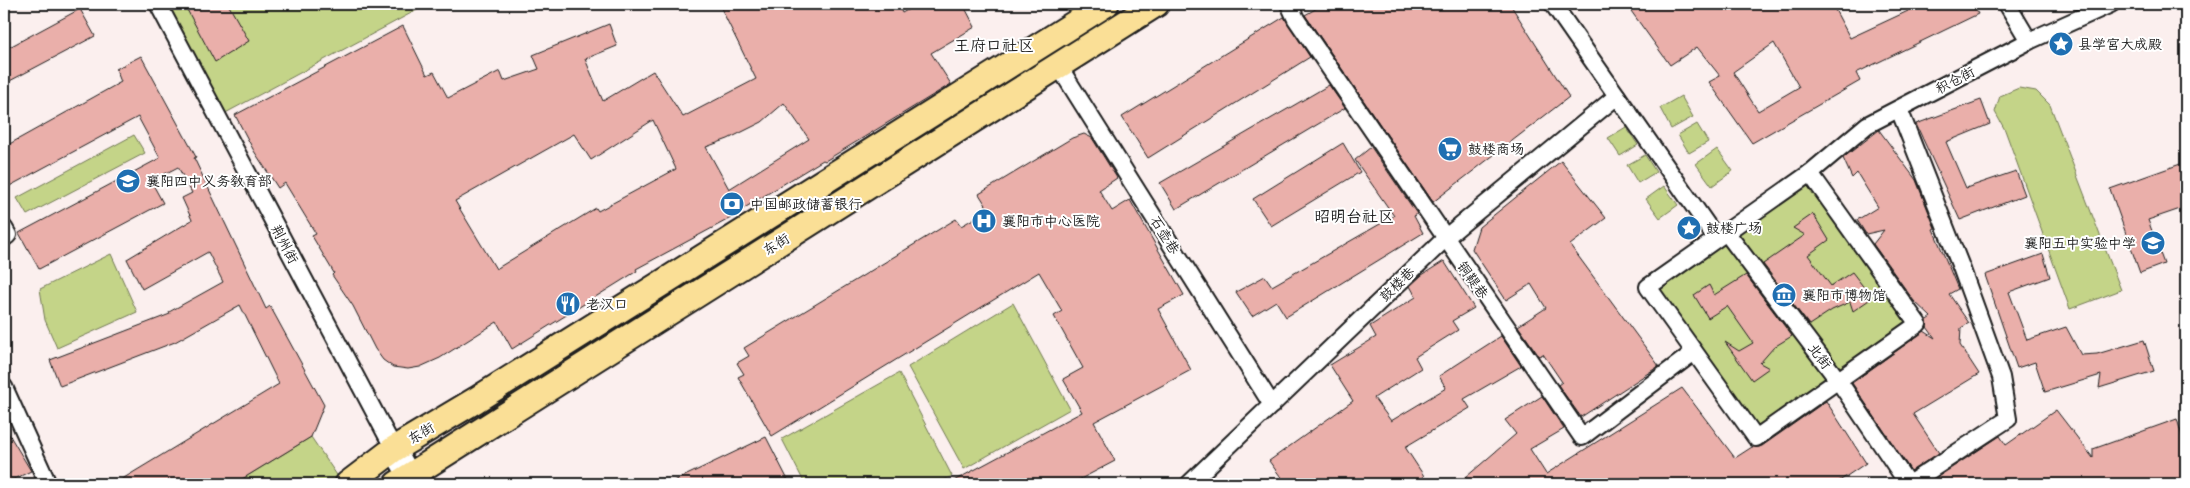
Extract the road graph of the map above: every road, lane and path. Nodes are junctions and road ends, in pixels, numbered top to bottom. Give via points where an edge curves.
1 (158, 4) edge
2 (1106, 4) edge
3 (1156, 4) edge
4 (1289, 4) edge
5 (1553, 4) edge
6 (2006, 4) edge
7 (2111, 4) edge
8 (2029, 41) junction
9 (1058, 66) junction
10 (1617, 96) junction
11 (1899, 109) junction
12 (1810, 172) junction
13 (4, 228) edge
14 (1721, 235) junction
15 (4, 238) edge
16 (1445, 238) junction
17 (1694, 352) junction
18 (1838, 380) junction
19 (4, 387) edge
20 (1272, 405) junction
21 (394, 449) junction
22 (407, 481) edge
23 (48, 484) edge
24 (348, 484) edge
25 (1189, 484) edge
26 (1909, 484) edge

1 - 21 street, 荆州街
2 - 21 main road, 东街
3 - 9 main road, 东街
4 - 16 street, 铜鞮巷
5 - 10 street, 北街
6 - 8 street
7 - 8 street, 积仓街
8 - 11 street, 积仓街
9 - 20 street, 石壶巷
9 - 22 main road, 东街
10 - 14 street, 北街
10 - 16 street, 鼓楼巷
11 - 12 street, 积仓街 via 1867,125
11 - 26 street via 2001,377 2008,419
12 - 14 street, 积仓街
12 - 18 street via 1918,324
13 - 15 street via 8,235
14 - 17 street, 积仓街 via 1648,287
14 - 18 street, 北街
16 - 17 street, 铜鞮巷 via 1582,437
16 - 20 street, 鼓楼巷
17 - 18 street via 1756,438
18 - 26 street, 北街
19 - 23 street
20 - 25 street, 鼓楼巷
21 - 22 street, 荆州街
21 - 24 main road, 东街

